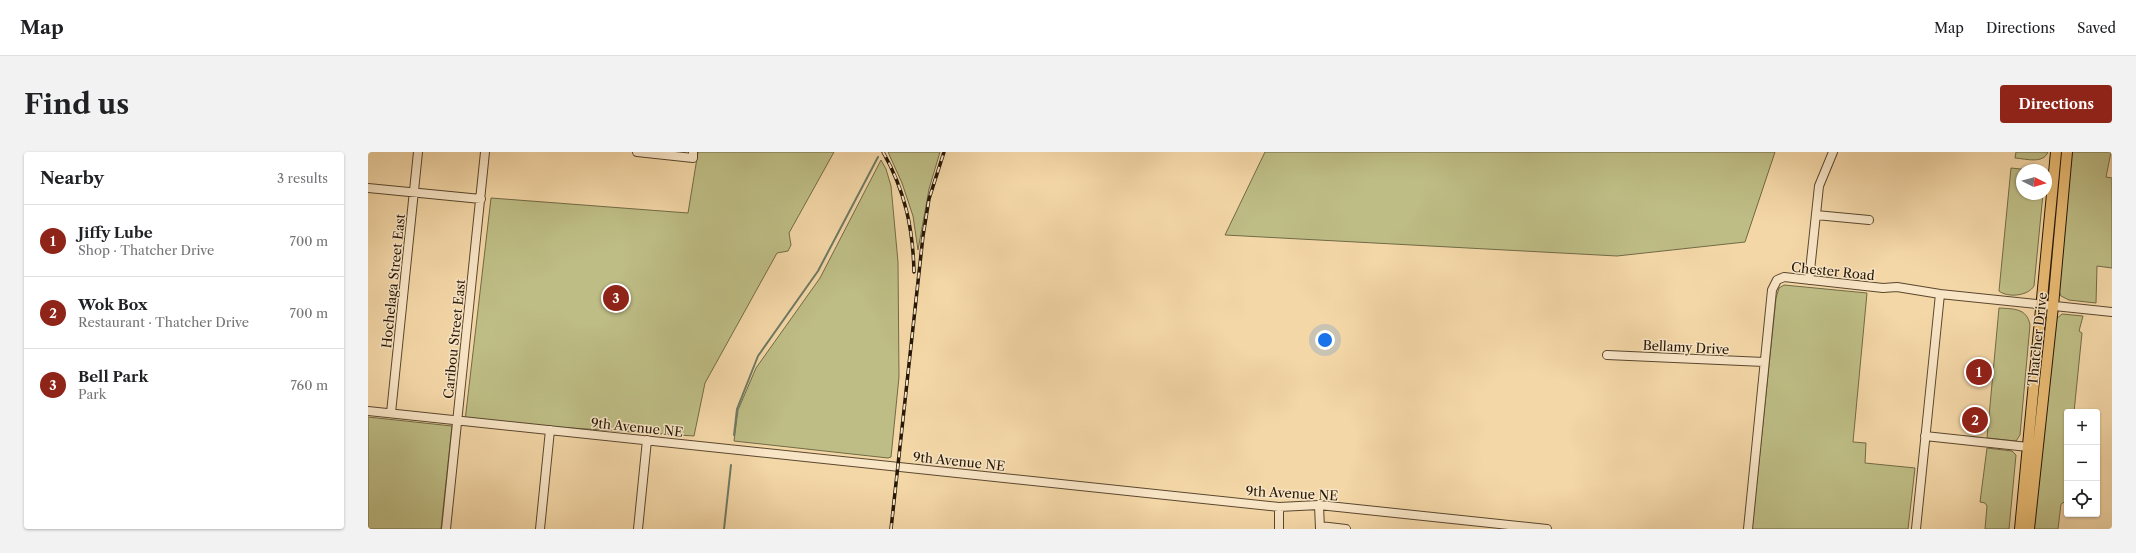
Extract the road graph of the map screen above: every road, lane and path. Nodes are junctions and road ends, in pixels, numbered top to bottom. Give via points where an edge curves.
1 (418, 152) edge
2 (485, 152) edge
3 (637, 152) edge
4 (1834, 152) edge
5 (2056, 152) edge
6 (2067, 152) edge
7 (693, 155) edge
8 (368, 188) edge
9 (414, 194) junction
10 (481, 199) junction
11 (1816, 215) junction
12 (1868, 220) dead end
13 (1809, 280) junction
14 (1940, 294) junction
15 (2041, 305) junction
16 (2053, 306) junction
17 (2112, 312) edge
18 (1607, 355) dead end
19 (1764, 362) junction
20 (368, 411) edge
21 (391, 413) junction
22 (458, 420) junction
23 (550, 430) junction
24 (1926, 436) junction
25 (647, 440) junction
26 (2028, 447) junction
27 (1319, 505) junction
28 (1279, 507) junction
29 (1320, 528) edge
30 (446, 529) edge
31 (540, 529) edge
32 (638, 529) edge
33 (1279, 529) edge
34 (1346, 529) edge
35 (1547, 529) edge
36 (1748, 529) edge
37 (1916, 529) edge
38 (2020, 529) edge
39 (2029, 529) edge

1 - 9 street, Hochelaga Street East
2 - 10 street, Caribou Street East
3 - 7 street
4 - 11 street via 1821,179
5 - 15 main road, Thatcher Drive
6 - 16 main road, Thatcher Drive
8 - 9 street
9 - 10 street
9 - 21 street, Hochelaga Street East
10 - 22 street, Caribou Street East
11 - 12 street
11 - 13 street
13 - 14 street, Chester Road via 1883,288 1897,287
13 - 19 street, Chester Road via 1784,277 1777,280 1772,290
14 - 15 street, Chester Road
14 - 24 street
15 - 16 street, Chester Road
15 - 26 main road, Thatcher Drive
16 - 17 street, Chester Road
16 - 39 main road, Thatcher Drive
18 - 19 street, Bellamy Drive
19 - 36 street, Chester Road
20 - 21 street, 9th Avenue NE
21 - 22 street, 9th Avenue NE
22 - 23 street, 9th Avenue NE
22 - 30 street, Caribou Street East
23 - 25 street, 9th Avenue NE
23 - 31 street
24 - 26 street
24 - 37 street
25 - 28 street, 9th Avenue NE
25 - 32 street
26 - 38 main road, Thatcher Drive
27 - 28 street, 9th Avenue NE
27 - 29 street
27 - 35 street, 9th Avenue NE
28 - 33 street
29 - 34 street

